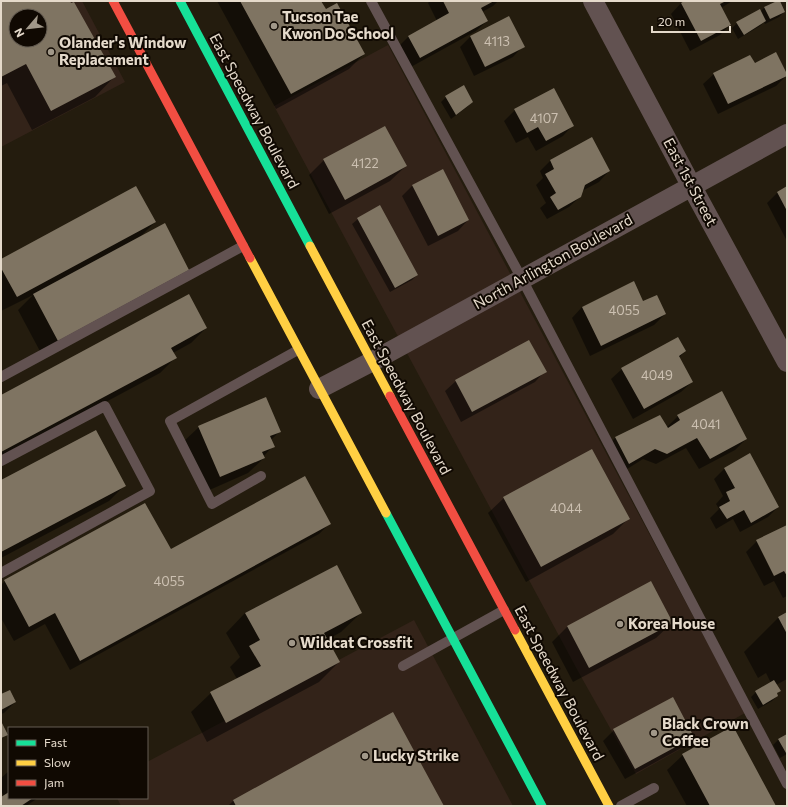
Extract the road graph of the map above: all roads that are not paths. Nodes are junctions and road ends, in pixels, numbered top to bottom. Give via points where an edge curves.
1 (113, 1) edge
2 (180, 1) edge
3 (371, 1) edge
4 (593, 1) edge
5 (787, 134) edge
6 (692, 187) junction
7 (243, 246) junction
8 (522, 279) junction
9 (298, 350) junction
10 (371, 362) junction
11 (787, 362) edge
12 (1, 376) edge
13 (319, 389) junction
14 (1, 461) edge
15 (261, 476) dead end
16 (1, 574) edge
17 (504, 610) junction
18 (453, 639) junction
19 (403, 666) dead end
20 (787, 784) edge
21 (654, 788) dead end
22 (542, 806) edge
23 (609, 806) edge
24 (620, 806) edge

1 - 7 main road
2 - 10 main road, East Speedway Boulevard
3 - 8 lane
4 - 6 street, East 1st Street
5 - 6 street, North Arlington Boulevard
6 - 8 street, North Arlington Boulevard
6 - 11 street, East 1st Street
7 - 9 main road
7 - 12 lane
8 - 10 street, North Arlington Boulevard
8 - 20 lane
9 - 13 main road
9 - 15 lane via 170,421 212,504
10 - 13 street, North Arlington Boulevard
10 - 17 main road, East Speedway Boulevard
13 - 18 main road
14 - 16 lane via 105,406 150,491
17 - 18 lane
17 - 23 main road, East Speedway Boulevard
18 - 19 lane
18 - 22 main road
21 - 24 lane

